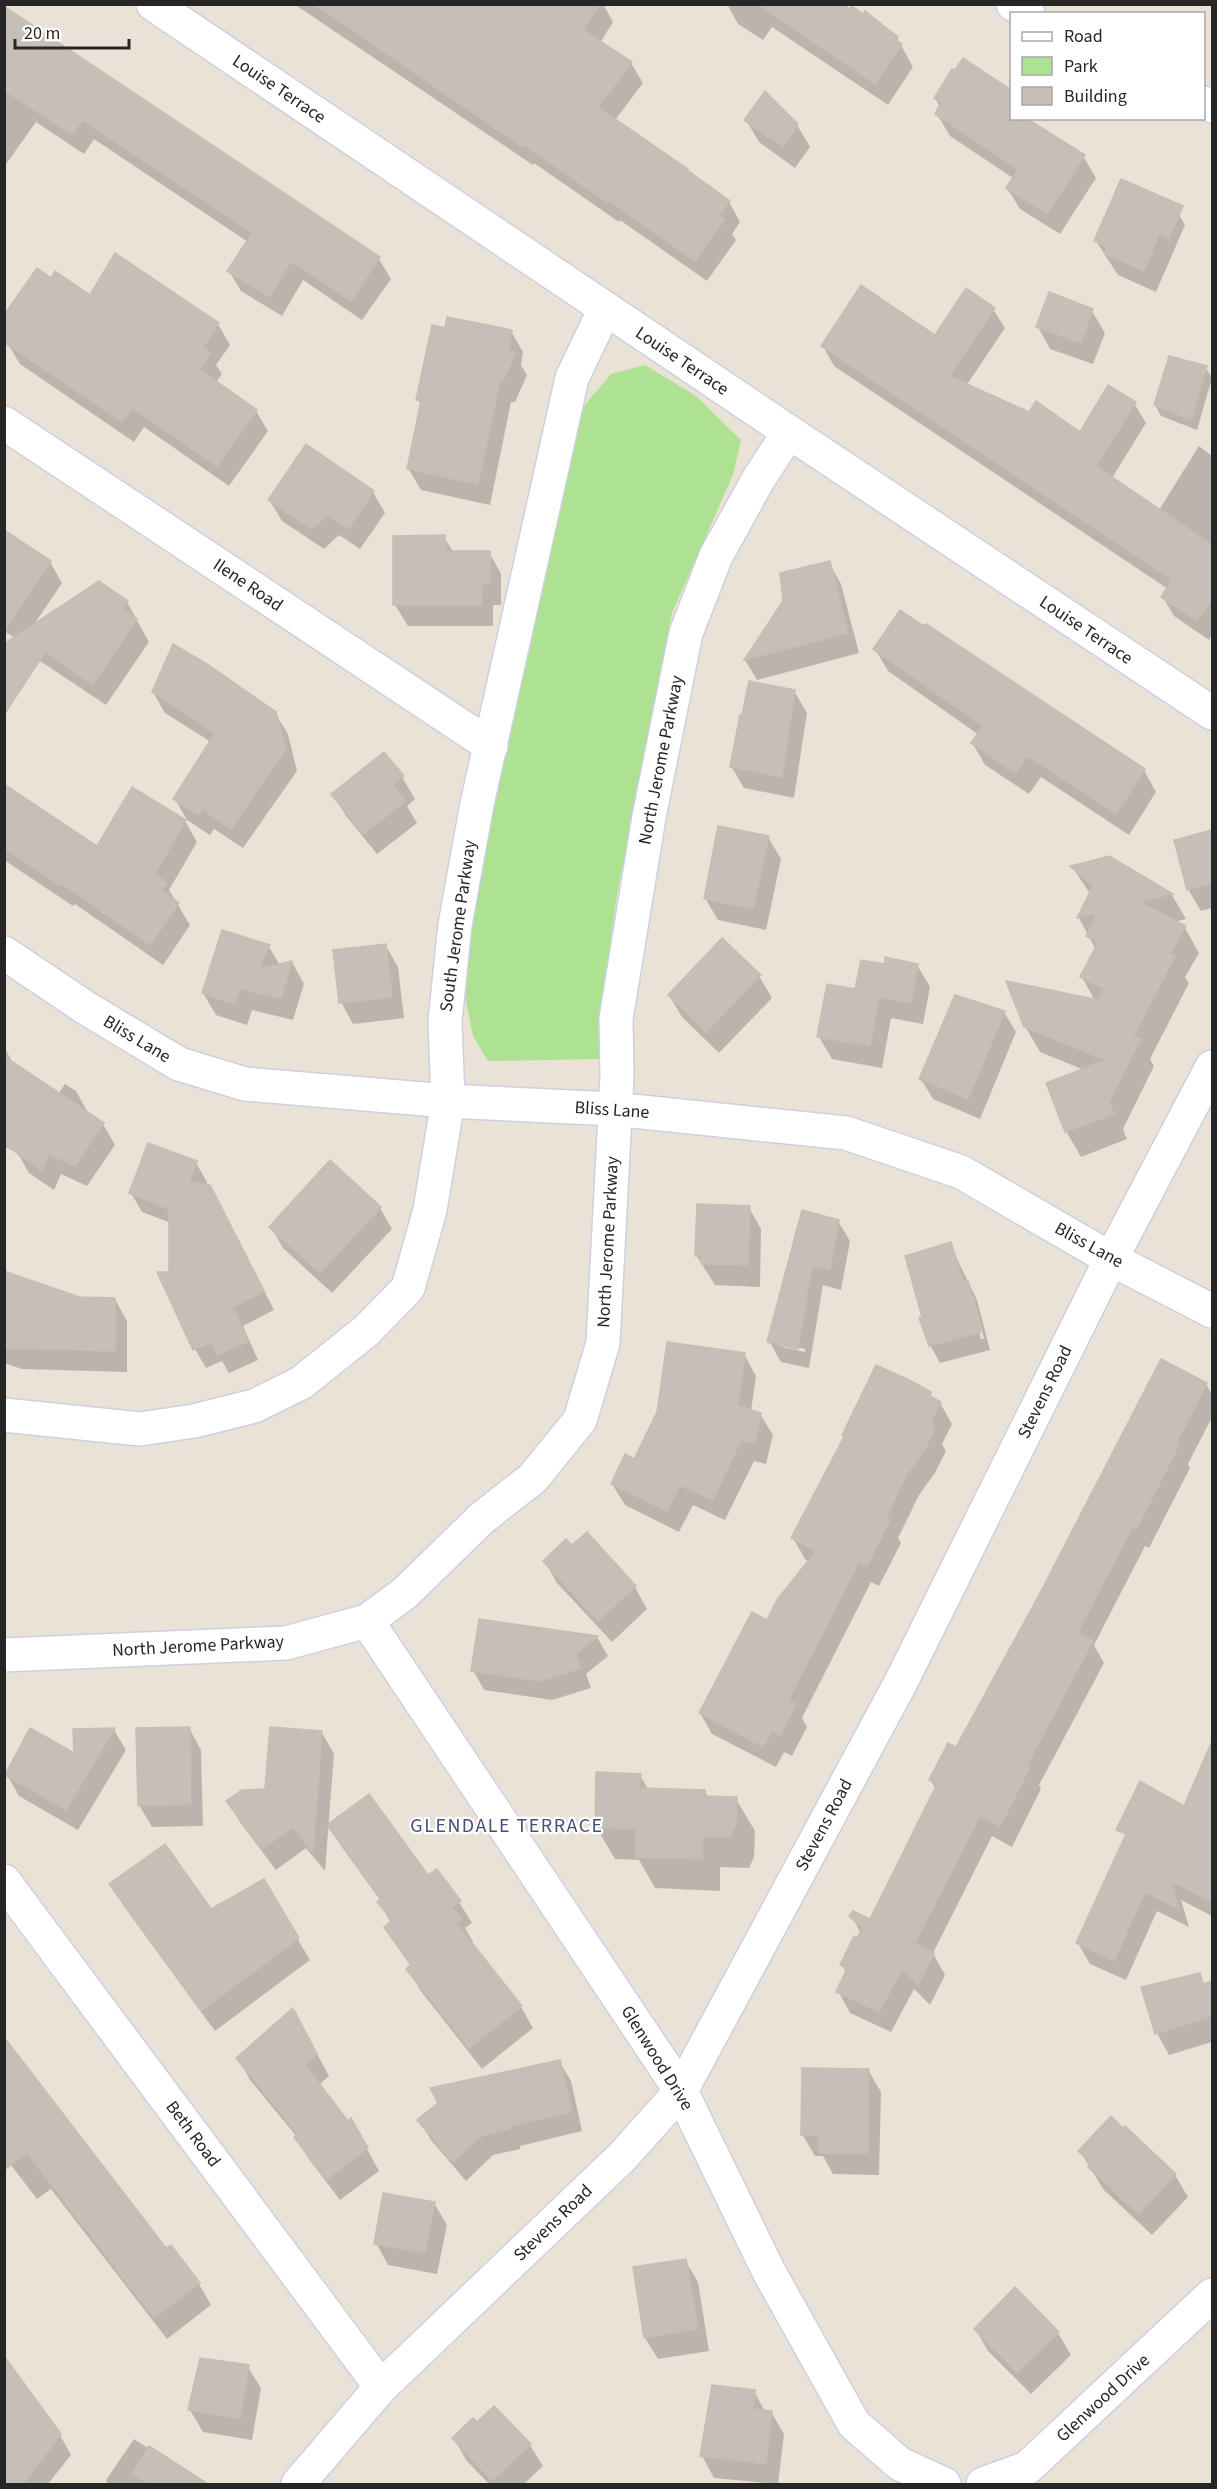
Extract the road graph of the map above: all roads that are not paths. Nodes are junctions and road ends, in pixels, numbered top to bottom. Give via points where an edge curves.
1 (153, 4) edge
2 (605, 309) junction
3 (4, 423) edge
4 (789, 432) junction
5 (1212, 713) edge
6 (491, 747) junction
7 (4, 954) edge
8 (1212, 1067) edge
9 (448, 1101) junction
10 (613, 1109) junction
11 (1111, 1259) junction
12 (1212, 1311) edge
13 (4, 1415) edge
14 (367, 1621) junction
15 (4, 1655) edge
16 (4, 1881) edge
17 (681, 2091) junction
18 (1212, 2295) edge
19 (381, 2387) junction
20 (298, 2484) edge
21 (944, 2484) edge
22 (983, 2484) edge

1 - 2 street, Louise Terrace
2 - 4 street, Louise Terrace
2 - 6 street, South Jerome Parkway via 572,378
3 - 6 street, Ilene Road
4 - 5 street, Louise Terrace
4 - 10 street, North Jerome Parkway via 716,556 686,633 649,817 616,1020
6 - 9 street, South Jerome Parkway via 455,925 445,1021
7 - 9 street, Bliss Lane via 179,1064 245,1084
8 - 11 street, Stevens Road
9 - 10 street, Bliss Lane
9 - 13 street, South Jerome Parkway via 430,1210 408,1288 366,1331 301,1383 254,1406 140,1429
10 - 11 street, Bliss Lane via 846,1133 960,1172
10 - 14 street, North Jerome Parkway via 603,1343 580,1419 533,1478 482,1518 405,1593
11 - 12 street, Bliss Lane
11 - 17 street, Stevens Road via 901,1683
14 - 15 street, North Jerome Parkway via 286,1643
14 - 17 street, Glenwood Drive
16 - 19 street, Beth Road
17 - 19 street, Stevens Road via 622,2156
17 - 21 street, Glenwood Drive via 769,2272 854,2424 900,2464
18 - 22 street, Glenwood Drive via 1027,2468
19 - 20 street, Stevens Road

